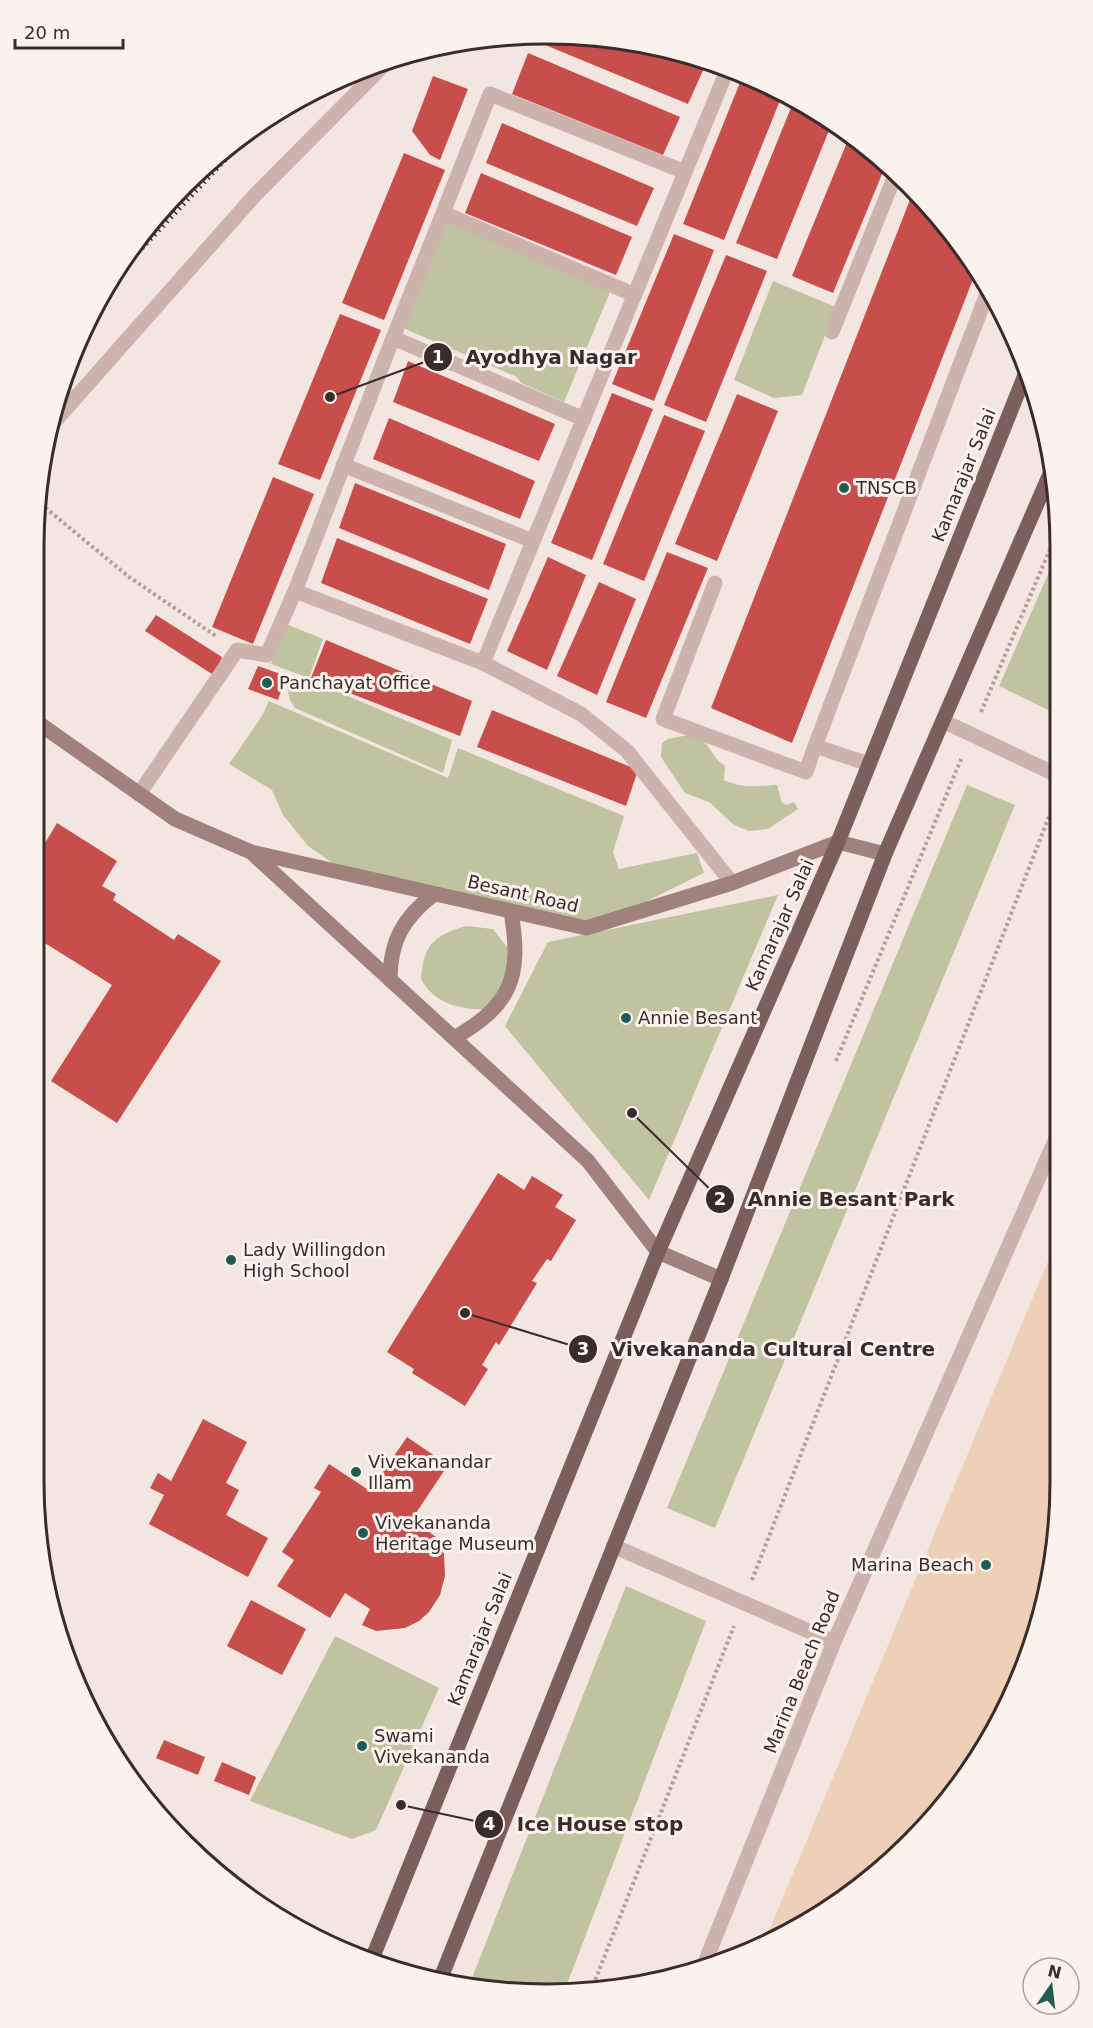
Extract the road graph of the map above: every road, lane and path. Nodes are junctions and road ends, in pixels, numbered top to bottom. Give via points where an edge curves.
1 (375, 74) edge
2 (725, 76) edge
3 (685, 172) junction
4 (892, 182) edge
5 (443, 213) junction
6 (635, 295) junction
7 (985, 300) edge
8 (832, 332) dead end
9 (393, 338) junction
10 (1022, 382) edge
11 (62, 413) edge
12 (584, 419) junction
13 (343, 465) junction
14 (1045, 485) edge
15 (46, 508) edge
16 (533, 541) junction
17 (716, 583) dead end
18 (295, 591) junction
19 (237, 650) junction
20 (483, 663) junction
21 (944, 721) junction
22 (44, 727) edge
23 (815, 746) junction
24 (869, 764) junction
25 (1050, 772) edge
26 (139, 794) junction
27 (1050, 814) edge
28 (838, 842) junction
29 (250, 852) junction
30 (885, 854) junction
31 (732, 883) junction
32 (434, 894) junction
33 (511, 912) junction
34 (390, 980) junction
35 (454, 1038) junction
36 (1050, 1152) edge
37 (658, 1252) junction
38 (721, 1279) junction
39 (613, 1546) junction
40 (743, 1602) junction
41 (834, 1642) junction
42 (374, 1954) edge
43 (707, 1958) edge
44 (443, 1974) edge
45 (595, 1982) edge

1 - 11 street via 255,195
2 - 3 street
3 - 5 street via 490,94
3 - 6 street
4 - 8 street
5 - 6 street
5 - 9 street
6 - 12 street
7 - 23 street
9 - 12 street
9 - 13 street
10 - 24 main road, Kamarajar Salai
12 - 16 street
13 - 16 street
13 - 18 street
14 - 21 main road
15 - 19 path via 129,577
16 - 20 street
17 - 23 street via 663,719 806,772
18 - 19 street via 267,655
18 - 20 street
19 - 26 street
20 - 31 street via 581,714 627,751
21 - 25 street
21 - 30 main road
22 - 26 main road, Besant Road
23 - 24 street
24 - 28 main road, Kamarajar Salai
26 - 29 main road, Besant Road via 175,819
27 - 40 path
28 - 30 main road
28 - 31 main road, Besant Road
28 - 37 main road, Kamarajar Salai
29 - 32 main road, Besant Road
29 - 34 main road, Besant Road
30 - 38 main road
31 - 33 main road, Besant Road via 586,928
32 - 33 main road, Besant Road
32 - 34 main road via 416,908 395,938
33 - 35 main road via 517,946 510,985 498,1006 480,1023
34 - 35 main road, Besant Road
35 - 37 main road, Besant Road via 588,1161
36 - 41 street, Marina Beach Road
37 - 38 main road, Besant Road
37 - 42 main road, Kamarajar Salai
38 - 39 main road
39 - 40 street
39 - 44 main road
40 - 41 street
40 - 45 path
41 - 43 street, Marina Beach Road

